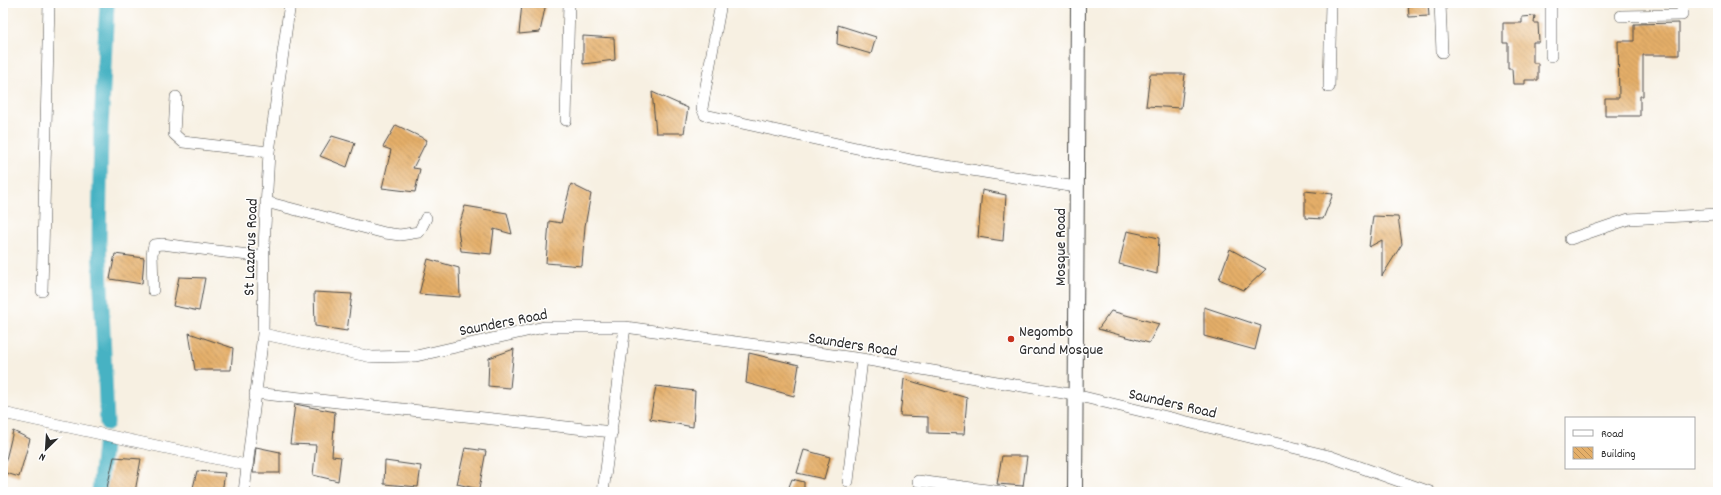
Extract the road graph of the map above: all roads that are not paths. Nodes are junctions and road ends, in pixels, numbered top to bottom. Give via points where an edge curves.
1 (49, 3) edge
2 (290, 3) edge
3 (569, 3) edge
4 (721, 3) edge
5 (1078, 3) edge
6 (1331, 3) edge
7 (1440, 3) edge
8 (1551, 3) edge
9 (1682, 3) edge
10 (1621, 16) dead end
11 (1442, 52) dead end
12 (1551, 56) dead end
13 (1329, 88) dead end
14 (176, 97) dead end
15 (566, 120) dead end
16 (269, 152) junction
17 (1076, 187) junction
18 (266, 202) junction
19 (1718, 214) edge
20 (426, 218) dead end
21 (1570, 239) dead end
22 (264, 257) junction
23 (153, 290) dead end
24 (42, 291) dead end
25 (625, 327) junction
26 (263, 334) junction
27 (862, 359) junction
28 (255, 393) junction
29 (1075, 395) junction
30 (3, 413) edge
31 (612, 432) junction
32 (246, 465) junction
33 (848, 481) dead end
34 (918, 481) dead end
35 (1414, 489) edge
36 (244, 492) edge
37 (603, 492) edge
38 (1002, 492) edge
39 (1074, 492) edge
40 (1430, 492) edge

1 - 24 street
2 - 16 street, St Lazarus Road
3 - 15 street
4 - 17 street via 702,108 705,115 916,162
5 - 17 street, Mosque Road
6 - 13 street
7 - 11 street
8 - 12 street
9 - 10 street via 1682,15
14 - 16 street via 174,134 183,142
16 - 18 street, St Lazarus Road
17 - 29 street, Mosque Road
18 - 20 street via 400,235 418,232
18 - 22 street, St Lazarus Road
19 - 21 street via 1629,219
22 - 23 street via 162,244 154,246
22 - 26 street, St Lazarus Road
25 - 26 street, Saunders Road via 544,327 416,356 372,357
25 - 27 street, Saunders Road
25 - 31 street
26 - 28 street, St Lazarus Road
27 - 29 street, Saunders Road
27 - 33 street
28 - 31 street
28 - 32 street, St Lazarus Road
29 - 35 street, Saunders Road via 1330,456
29 - 39 street, Mosque Road
30 - 32 street
31 - 37 street
32 - 36 street, St Lazarus Road
34 - 38 street
35 - 40 street, Saunders Road

